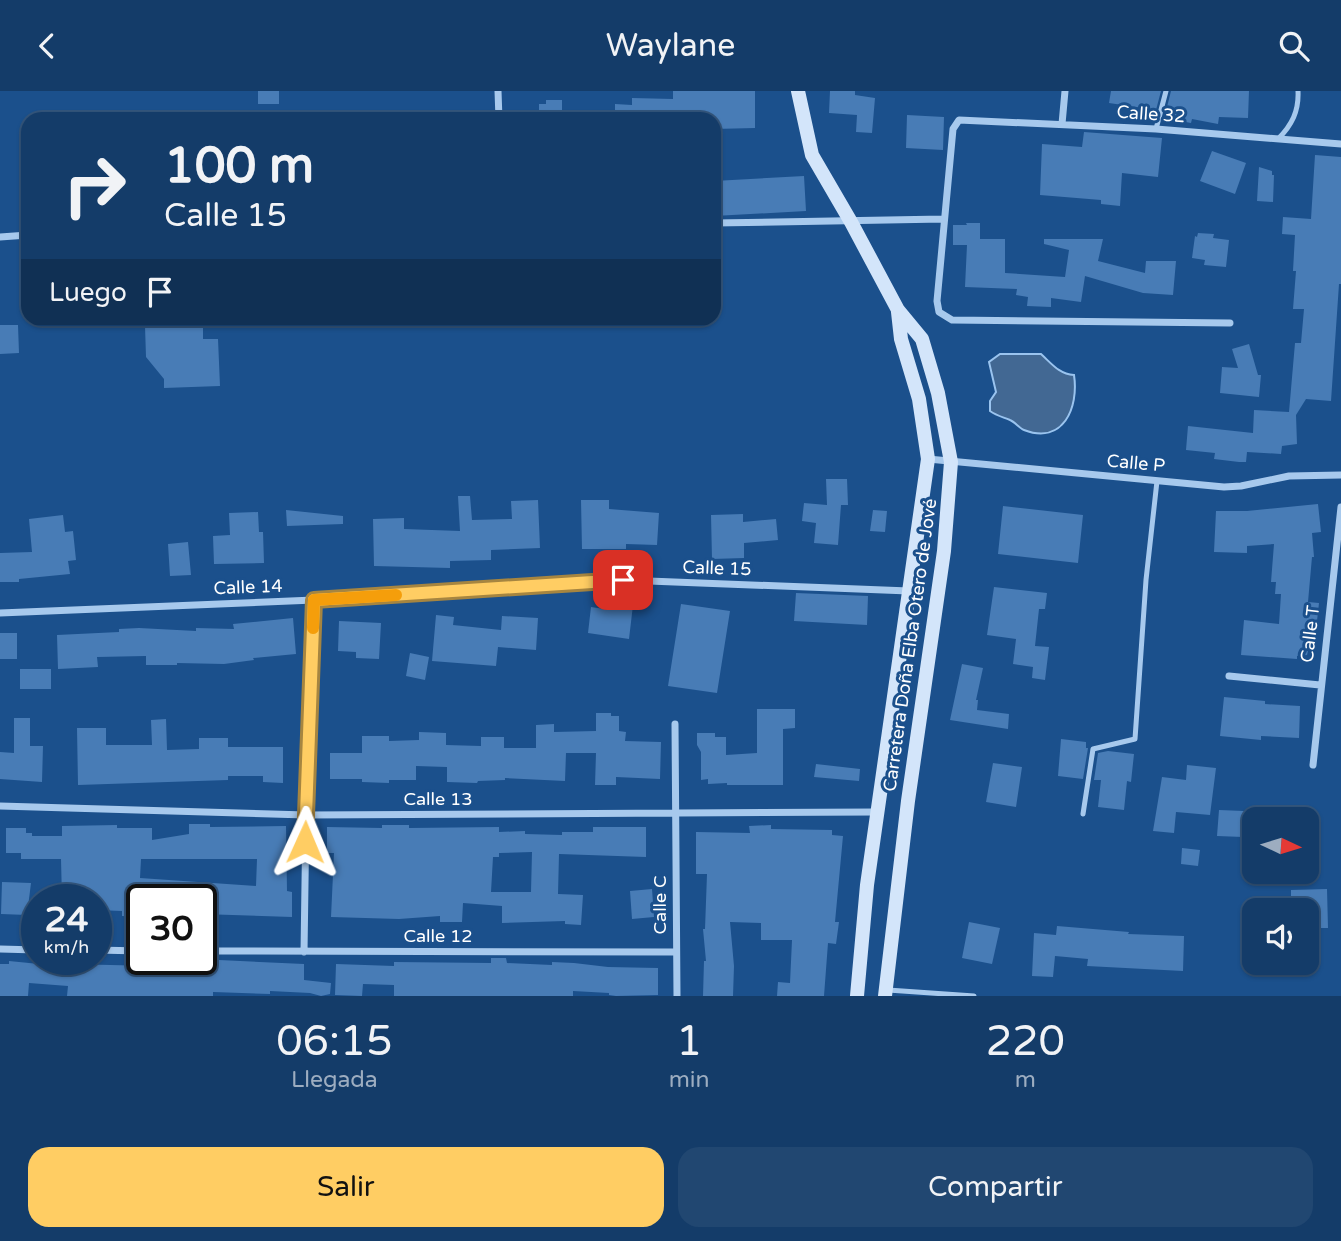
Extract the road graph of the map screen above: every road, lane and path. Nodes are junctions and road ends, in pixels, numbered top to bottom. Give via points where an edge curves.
1 (498, 91) edge
2 (797, 91) edge
3 (1065, 91) edge
4 (1166, 91) edge
5 (1298, 91) edge
6 (499, 112) edge
7 (1062, 124) junction
8 (1156, 129) junction
9 (1278, 139) junction
10 (1341, 144) edge
11 (943, 219) junction
12 (852, 222) junction
13 (721, 223) edge
14 (21, 235) edge
15 (0, 236) edge
16 (898, 310) junction
17 (1230, 323) dead end
18 (928, 459) junction
19 (951, 462) junction
20 (1341, 475) edge
21 (1157, 481) junction
22 (1341, 507) edge
23 (909, 591) junction
24 (314, 600) junction
25 (0, 613) edge
26 (1228, 676) dead end
27 (1320, 685) junction
28 (675, 724) dead end
29 (1313, 765) dead end
30 (0, 806) edge
31 (877, 812) junction
32 (675, 814) junction
33 (1083, 814) dead end
34 (306, 815) junction
35 (0, 949) edge
36 (21, 950) edge
37 (217, 951) edge
38 (304, 952) junction
39 (676, 952) junction
40 (885, 993) edge
41 (677, 996) edge
42 (857, 996) edge
43 (974, 996) edge

1 - 6 street
2 - 12 street, Carretera Doña Elba Otero de Jové via 812,155
3 - 7 street
4 - 8 lane
5 - 9 lane via 1290,127
7 - 8 street, Calle 32
7 - 11 street, Calle 32 via 959,120 953,129
8 - 9 street, Calle 32
9 - 10 street, Calle 32
11 - 12 street
11 - 17 street via 937,301 939,312 952,320
12 - 13 street
12 - 16 street, Carretera Doña Elba Otero de Jové
14 - 15 street
16 - 18 street, Carretera Doña Elba Otero de Jové
16 - 19 street, Carretera Doña Elba Otero de Jové via 922,339
18 - 19 street, Calle P
18 - 23 street, Carretera Doña Elba Otero de Jové
19 - 21 street, Calle P
19 - 40 street, Carretera Doña Elba Otero de Jové via 944,551
20 - 21 street, Calle P via 1289,476 1241,486
21 - 33 lane via 1135,739 1093,749
22 - 27 street, Calle T
23 - 24 street, Calle 15 via 623,580
23 - 31 street, Carretera Doña Elba Otero de Jové
24 - 25 street, Calle 14
24 - 34 street
26 - 27 street
27 - 29 street, Calle T
28 - 32 street, Calle C
30 - 34 street, Calle 13
31 - 32 street, Calle 13
31 - 42 street, Carretera Doña Elba Otero de Jové
32 - 34 street, Calle 13
32 - 39 street, Calle C
34 - 38 street
35 - 36 street
37 - 38 street, Calle 12
38 - 39 street, Calle 12
39 - 41 street, Calle C
40 - 43 lane

